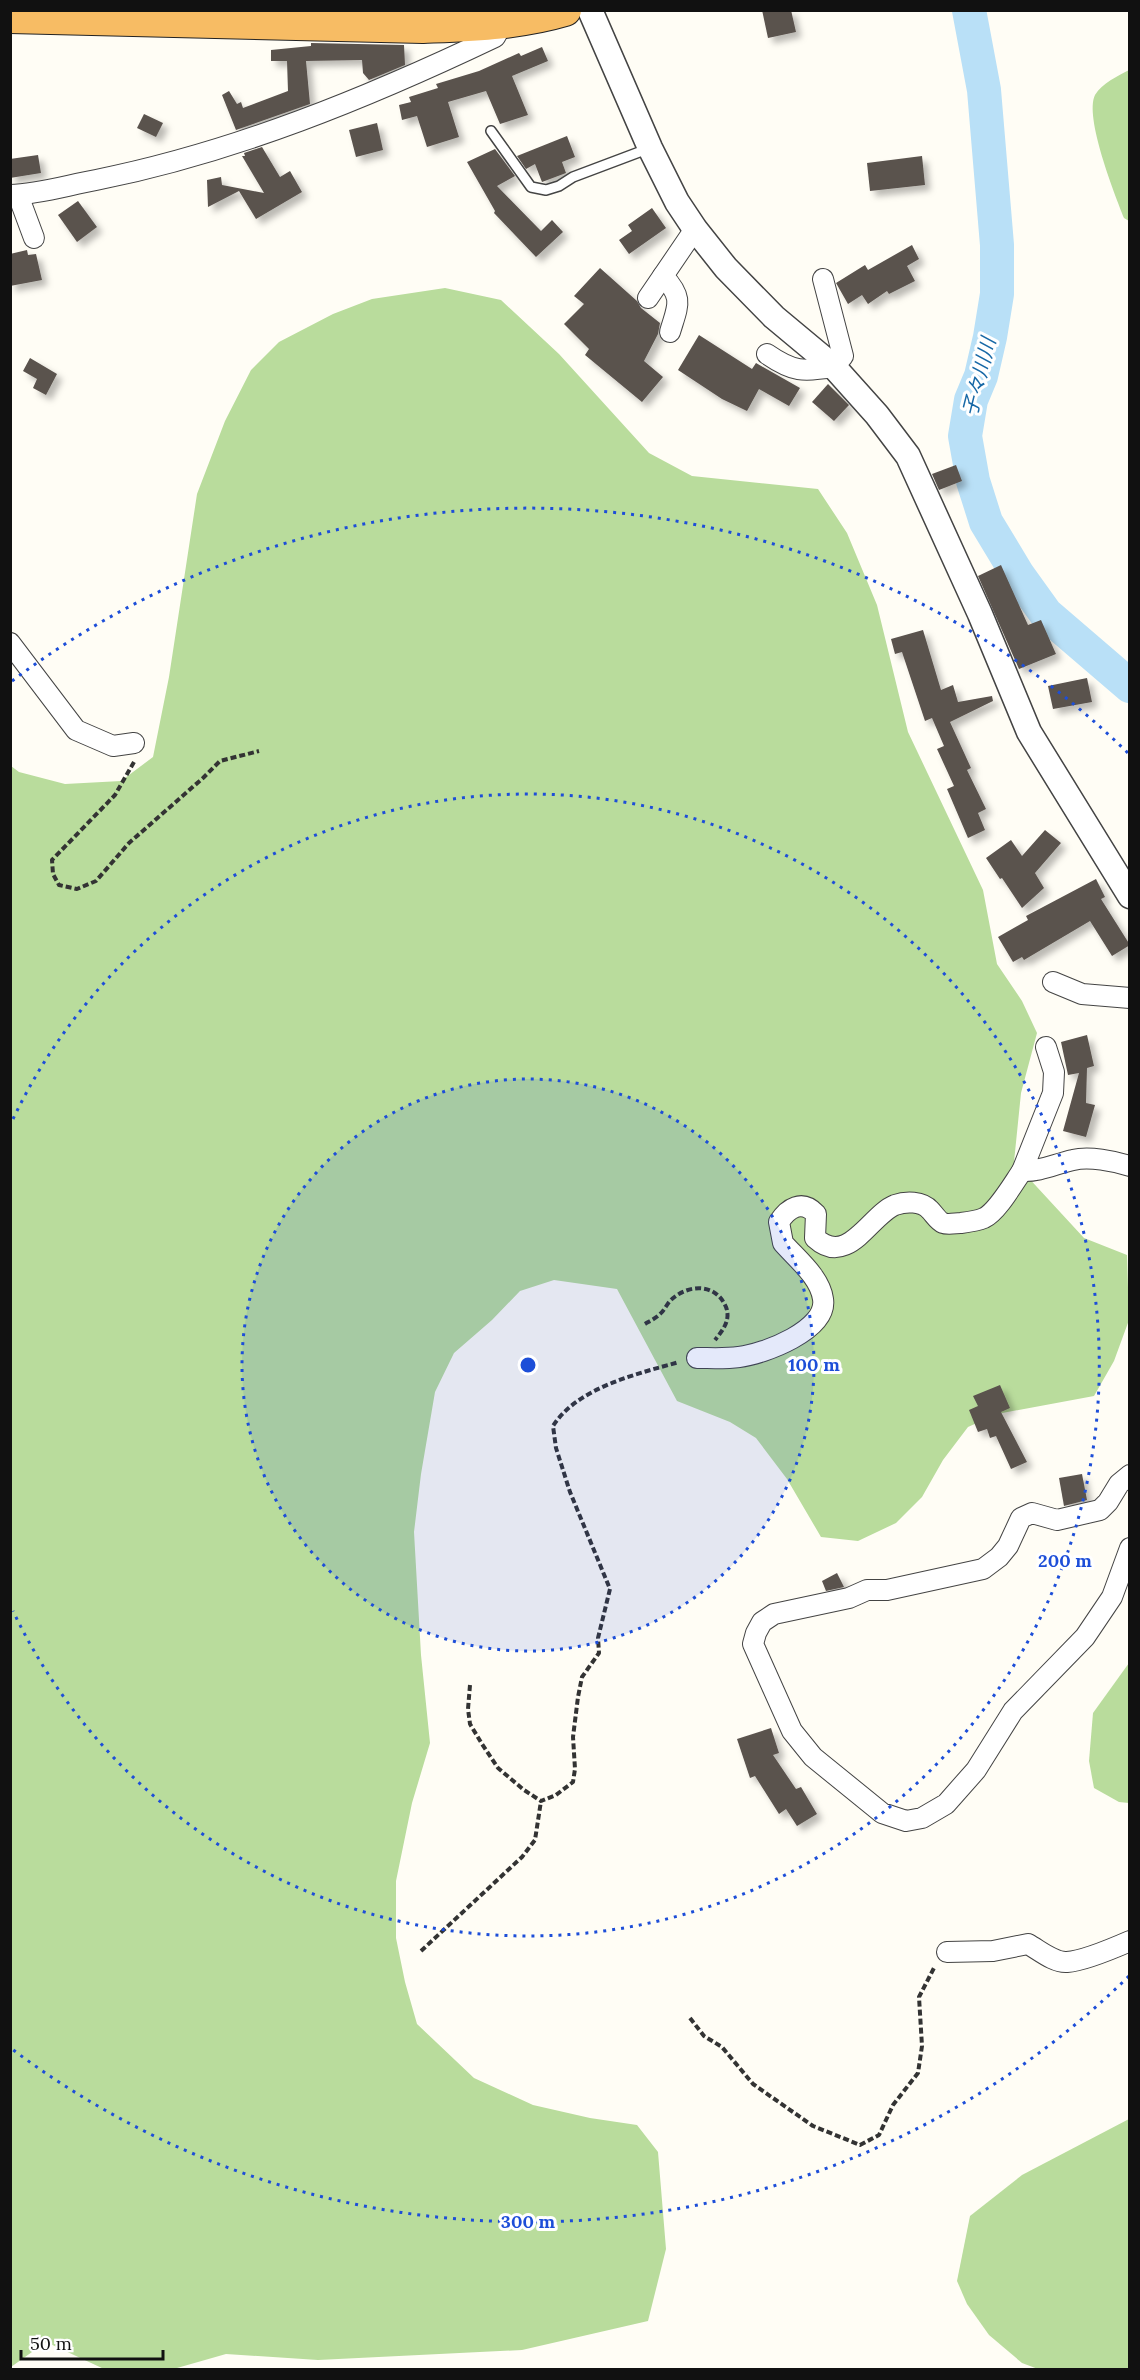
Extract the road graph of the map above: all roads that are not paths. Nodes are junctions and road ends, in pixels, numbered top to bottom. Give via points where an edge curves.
1 (565, 10) edge
2 (590, 10) edge
3 (13, 15) edge
4 (503, 23) junction
5 (491, 131) dead end
6 (650, 148) junction
7 (14, 195) edge
8 (695, 229) junction
9 (34, 238) dead end
10 (663, 276) junction
11 (823, 279) dead end
12 (648, 298) dead end
13 (670, 332) dead end
14 (767, 354) dead end
15 (834, 367) junction
16 (10, 643) edge
17 (134, 743) road end
18 (1130, 896) edge
19 (1053, 982) dead end
20 (1130, 998) edge
21 (1046, 1047) dead end
22 (1130, 1166) edge
23 (1022, 1172) junction
24 (697, 1358) road end
25 (1130, 1474) edge
26 (1130, 1548) edge
27 (1130, 1941) edge
28 (946, 1952) road end

1 - 4 highway
2 - 6 street
3 - 4 highway via 423,27
4 - 7 street via 495,37 407,79 276,130 119,175
5 - 6 lane via 531,187 546,190
6 - 8 street
7 - 9 street
8 - 10 street
8 - 15 street via 726,268 774,316
10 - 12 street
10 - 13 street via 676,289 678,297
11 - 15 street via 843,356
14 - 15 street via 799,371
15 - 18 street via 908,456 1029,732
16 - 17 street via 76,730 113,746
19 - 20 street via 1082,994
21 - 23 street via 1053,1072 1053,1093
22 - 23 street via 1076,1159
23 - 24 street via 983,1219 942,1223 922,1204 904,1202 882,1213 852,1242 831,1247 815,1238 816,1214 811,1208 791,1208 779,1222 780,1236 816,1280 823,1298 818,1320 788,1340 739,1357
25 - 26 street via 1101,1510 1057,1520 1032,1512 1021,1518 1008,1546 983,1569 887,1590 867,1590 849,1598 774,1614 762,1622 753,1644 792,1731 813,1756 882,1813 906,1821 922,1818 946,1804 976,1770 1013,1711 1085,1636 1112,1597
27 - 28 street via 1065,1963 1028,1944 993,1951

